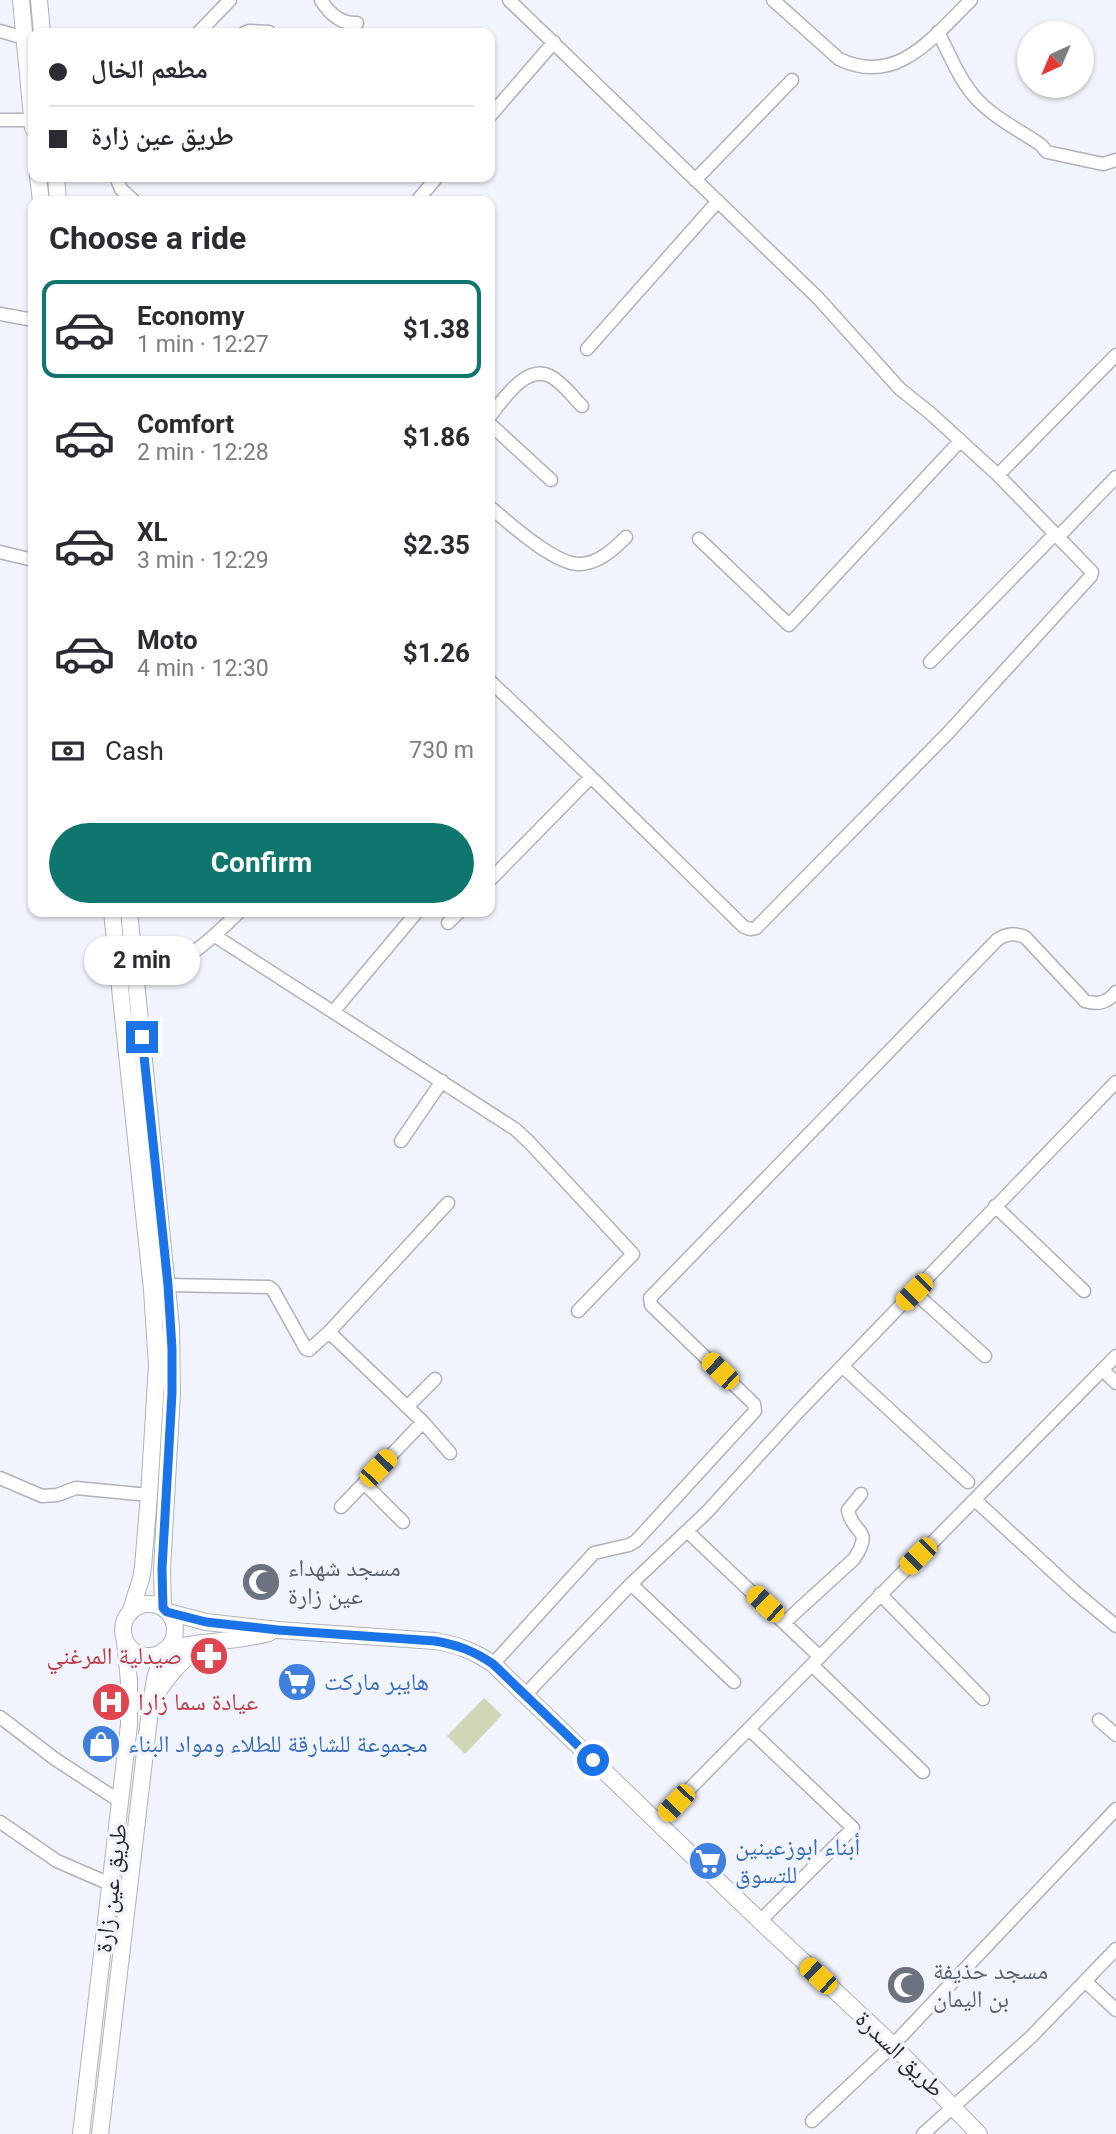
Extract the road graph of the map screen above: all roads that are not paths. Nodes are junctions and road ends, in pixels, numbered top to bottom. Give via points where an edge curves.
1 (21, 0) edge
2 (39, 0) edge
3 (230, 0) edge
4 (321, 0) edge
5 (509, 0) edge
6 (773, 0) edge
7 (971, 0) edge
8 (358, 23) dead end
9 (42, 28) edge
10 (203, 28) edge
11 (0, 31) edge
12 (938, 32) junction
13 (24, 38) junction
14 (554, 42) junction
15 (28, 79) edge
16 (792, 79) dead end
17 (495, 110) edge
18 (0, 120) edge
19 (28, 120) edge
20 (1116, 160) edge
21 (695, 180) junction
22 (118, 182) edge
23 (433, 182) edge
24 (129, 196) edge
25 (421, 196) edge
26 (718, 201) junction
27 (0, 314) edge
28 (28, 319) edge
29 (587, 349) dead end
30 (1116, 355) edge
31 (582, 406) dead end
32 (495, 410) edge
33 (495, 429) edge
34 (960, 441) junction
35 (998, 475) junction
36 (1116, 477) edge
37 (551, 480) dead end
38 (495, 511) edge
39 (1057, 535) junction
40 (626, 537) dead end
41 (699, 539) dead end
42 (0, 552) edge
43 (28, 559) edge
44 (930, 662) dead end
45 (495, 686) edge
46 (591, 777) junction
47 (495, 875) edge
48 (113, 917) edge
49 (130, 917) edge
50 (234, 917) edge
51 (413, 917) edge
52 (454, 917) edge
53 (448, 923) dead end
54 (215, 936) junction
55 (136, 981) junction
56 (1116, 992) edge
57 (333, 1012) junction
58 (442, 1081) junction
59 (1114, 1089) edge
60 (401, 1141) dead end
61 (448, 1203) dead end
62 (995, 1206) junction
63 (168, 1285) junction
64 (1084, 1291) dead end
65 (914, 1292) junction
66 (578, 1311) dead end
67 (329, 1332) junction
68 (985, 1356) dead end
69 (1116, 1356) edge
70 (842, 1366) junction
71 (1103, 1370) junction
72 (435, 1379) dead end
73 (1116, 1383) edge
74 (407, 1407) junction
75 (423, 1422) junction
76 (450, 1453) dead end
77 (0, 1478) edge
78 (968, 1482) dead end
79 (364, 1483) junction
80 (861, 1494) dead end
81 (149, 1495) junction
82 (975, 1500) junction
83 (341, 1507) dead end
84 (403, 1522) dead end
85 (688, 1532) junction
86 (141, 1579) junction
87 (162, 1580) junction
88 (631, 1584) junction
89 (880, 1594) junction
90 (165, 1610) junction
91 (130, 1613) junction
92 (785, 1622) junction
93 (1116, 1626) edge
94 (278, 1630) junction
95 (125, 1641) junction
96 (201, 1643) junction
97 (165, 1650) junction
98 (816, 1661) junction
99 (493, 1664) junction
100 (155, 1679) junction
101 (129, 1682) junction
102 (734, 1682) dead end
103 (525, 1695) junction
104 (983, 1699) dead end
105 (151, 1700) junction
106 (0, 1717) edge
107 (1099, 1720) dead end
108 (749, 1729) junction
109 (1116, 1735) edge
110 (923, 1772) dead end
111 (121, 1802) junction
112 (1116, 1809) edge
113 (0, 1822) edge
114 (658, 1822) junction
115 (110, 1884) junction
116 (760, 1921) junction
117 (1116, 1949) edge
118 (1085, 1981) junction
119 (1116, 2010) edge
120 (893, 2045) junction
121 (953, 2107) junction
122 (812, 2121) dead end
123 (82, 2134) edge
124 (100, 2134) edge
125 (923, 2134) edge
126 (979, 2134) edge

1 - 13 main road
2 - 9 main road
3 - 10 street
4 - 8 street via 338,18
5 - 14 street
6 - 12 street via 839,59 866,68 894,65
7 - 12 street
11 - 13 street
12 - 20 street via 974,96 1047,152 1103,164
13 - 15 main road
14 - 17 street
14 - 21 street
16 - 21 street
18 - 19 street
21 - 26 street
22 - 24 street
23 - 25 street
26 - 29 street
26 - 34 street via 818,298 900,389
27 - 28 street
30 - 35 street
31 - 32 street via 555,380 540,373 528,376
33 - 37 street
34 - 35 street
34 - 41 street via 789,625
35 - 39 street
36 - 39 street
38 - 40 street via 521,534 575,564 608,554
39 - 44 street
39 - 46 street via 1091,576 948,733 756,929 744,927
42 - 43 street
45 - 46 street
46 - 47 street
48 - 81 main road via 155,1315
49 - 55 main road
50 - 54 street
51 - 57 street
52 - 53 street
54 - 55 street via 172,967
54 - 57 street
55 - 63 main road
56 - 99 street via 1102,1003 1085,1001 1025,937 1004,935 650,1298 651,1305 754,1404 755,1410 636,1541 594,1553
57 - 58 street
58 - 60 street
58 - 66 street via 515,1129 632,1252
59 - 62 street
61 - 67 street
62 - 64 street
62 - 65 street
63 - 67 street via 269,1287 307,1350
63 - 87 main road via 172,1393
65 - 68 street
65 - 70 street
67 - 74 street
69 - 71 street
70 - 78 street
70 - 85 street
71 - 73 street
71 - 82 street
72 - 74 street
74 - 75 street
75 - 76 street
75 - 79 street
77 - 81 street via 42,1496 76,1488
79 - 83 street
79 - 84 street
80 - 92 street via 848,1516 862,1533 862,1547
81 - 86 main road
82 - 89 street
82 - 93 street
85 - 88 street
85 - 92 street
86 - 87 main road via 154,1585
86 - 91 main road
87 - 90 main road
88 - 102 street
88 - 103 street
89 - 98 street
89 - 104 street
90 - 91 main road via 145,1604
90 - 94 main road, طريق السدرة via 206,1622
90 - 97 main road via 175,1633
91 - 95 main road via 124,1623
92 - 98 street
94 - 96 main road via 246,1639
94 - 99 main road, طريق السدرة via 435,1641 469,1649
95 - 97 main road via 142,1655
95 - 101 main road, طريق عين زارة
96 - 97 main road
96 - 105 main road
97 - 100 main road, طريق عين زارة
98 - 108 street
98 - 110 street
99 - 103 main road, طريق السدرة
100 - 101 main road via 147,1674
100 - 105 main road, طريق عين زارة
101 - 111 main road, طريق عين زارة via 130,1725
103 - 114 main road, طريق السدرة
105 - 124 main road, طريق عين زارة
106 - 111 street
107 - 109 street
108 - 114 street
108 - 116 street via 853,1828
111 - 115 main road, طريق عين زارة
112 - 120 street
113 - 115 street via 57,1860
114 - 116 main road, طريق السدرة
115 - 123 main road, طريق عين زارة
116 - 120 main road, طريق السدرة
117 - 118 street
118 - 119 street
118 - 121 street via 1031,2038
120 - 121 main road, طريق السدرة
120 - 122 street
121 - 125 street
121 - 126 main road, طريق السدرة

